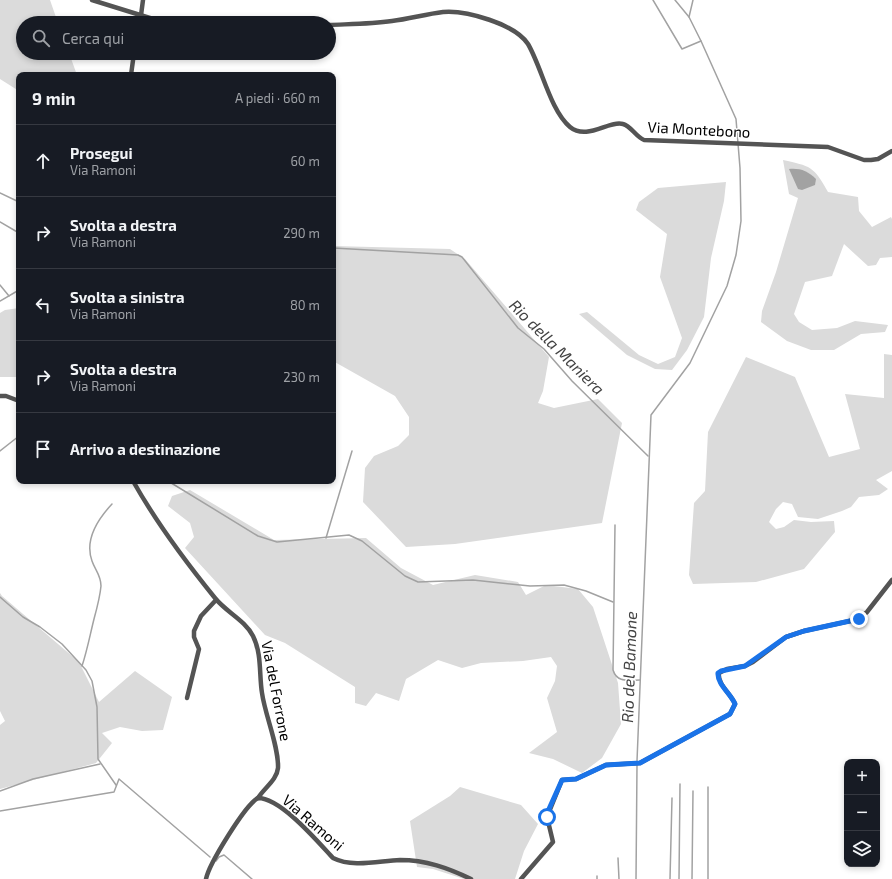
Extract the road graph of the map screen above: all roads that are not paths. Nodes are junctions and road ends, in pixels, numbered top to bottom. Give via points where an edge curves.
1 (92, 0) edge
2 (143, 0) edge
3 (141, 16) joint
4 (336, 25) edge
5 (133, 60) edge
6 (131, 72) edge
7 (892, 151) edge
8 (0, 396) edge
9 (16, 400) edge
10 (135, 484) edge
11 (892, 580) edge
12 (216, 600) junction
13 (186, 698) dead end
14 (258, 798) junction
15 (206, 879) edge
16 (471, 879) edge
17 (521, 879) edge

1 - 3 street
2 - 3 street
4 - 7 street, Via Montebono via 393,21 456,12 509,27 527,43 555,105 570,127 576,131 584,132 623,124 644,140 828,147 864,160 871,160
5 - 6 street
8 - 9 street
10 - 12 street, Via del Forrone via 148,508
11 - 17 street via 859,619 786,637 749,664 718,673 719,680 735,704 730,714 640,763 606,765 576,779 562,780 547,817 553,842
12 - 13 street via 201,616 194,631 199,649
12 - 14 street, Via del Forrone via 241,621 253,636 257,648 262,693 278,768 276,775
14 - 15 street, Via Ramoni via 251,804 210,866
14 - 16 street, Via Ramoni via 281,807 339,861 422,862 446,867

